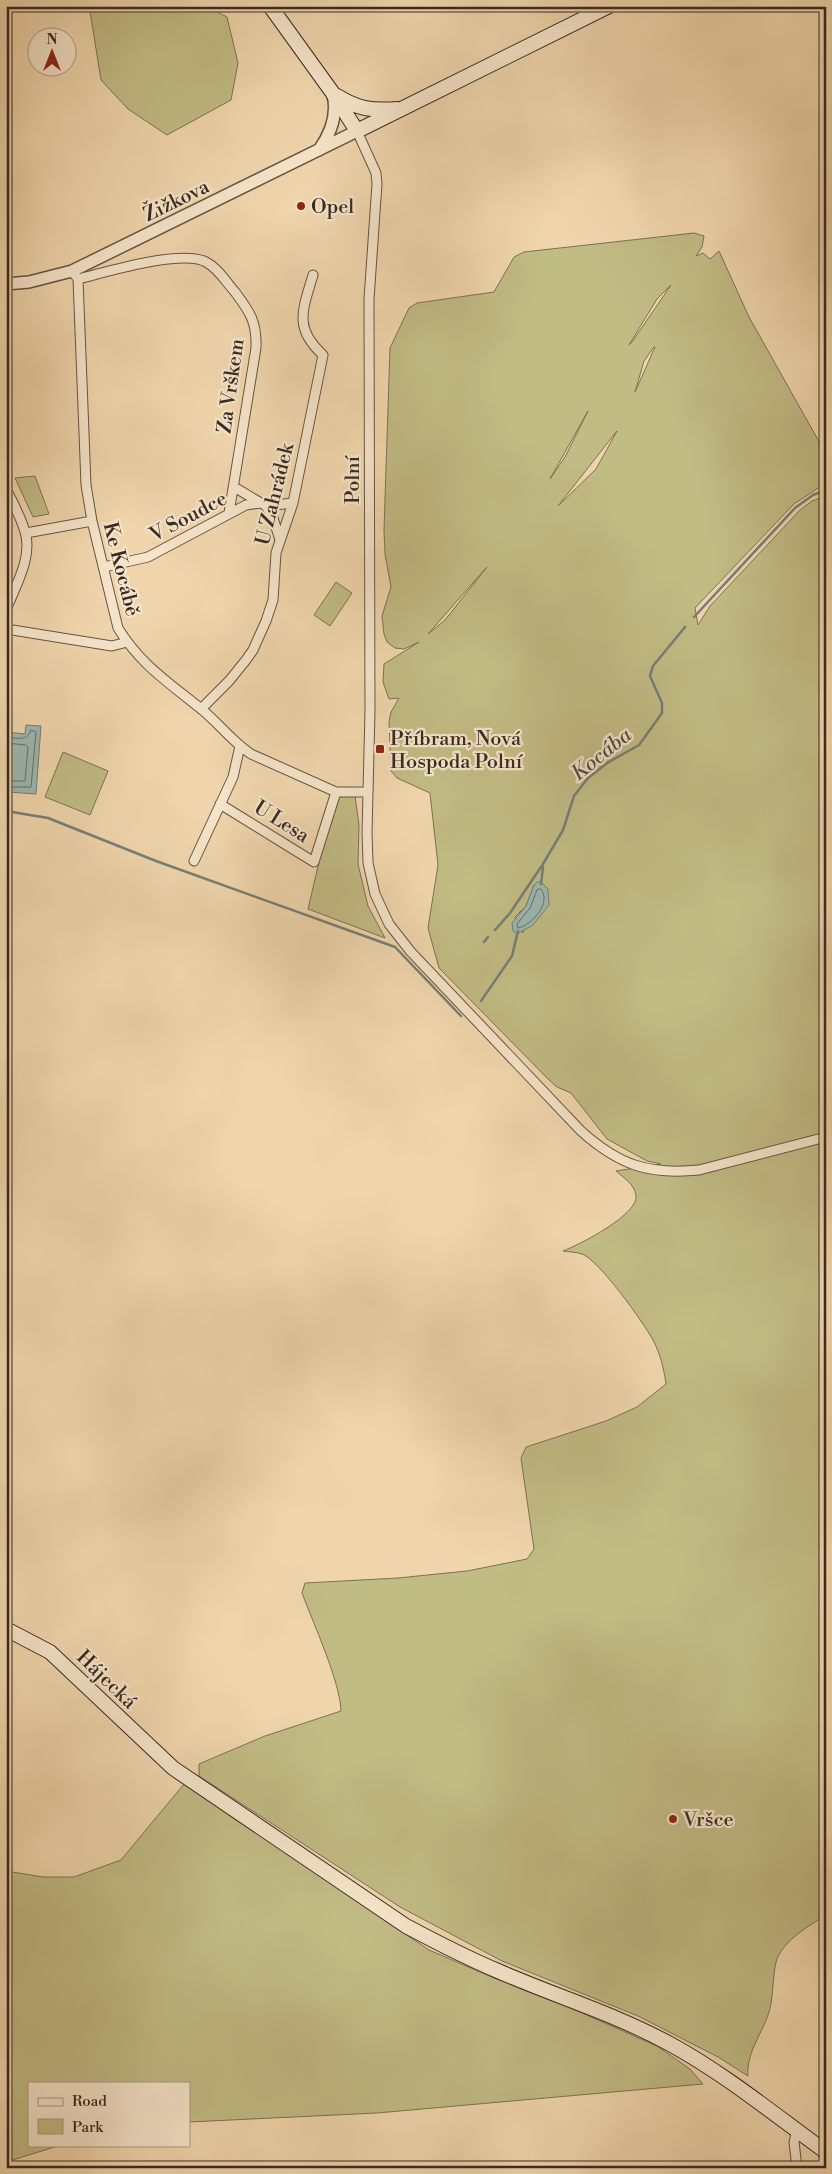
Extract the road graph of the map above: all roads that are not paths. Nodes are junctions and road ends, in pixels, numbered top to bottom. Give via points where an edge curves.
1 (270, 6) edge
2 (609, 6) edge
3 (332, 92) junction
4 (404, 108) junction
5 (357, 132) junction
6 (318, 151) junction
7 (75, 275) junction
8 (313, 275) dead end
9 (6, 284) edge
10 (234, 487) junction
11 (6, 489) edge
12 (293, 503) junction
13 (263, 504) junction
14 (229, 514) junction
15 (92, 521) junction
16 (26, 533) junction
17 (280, 540) junction
18 (104, 567) junction
19 (6, 610) edge
20 (6, 628) edge
21 (127, 642) junction
22 (201, 709) junction
23 (240, 746) junction
24 (336, 792) junction
25 (368, 792) junction
26 (220, 804) junction
27 (194, 861) dead end
28 (826, 1136) edge
29 (6, 1629) edge
30 (797, 2132) junction
31 (826, 2152) edge
32 (797, 2168) edge

1 - 3 main road
2 - 4 main road
3 - 4 main road via 352,105 370,110
3 - 5 main road
3 - 6 street via 335,113 332,128
4 - 5 main road
5 - 6 street, Žižkova
5 - 25 street, Polní via 372,163 377,184 369,298
6 - 7 street, Žižkova
7 - 9 street, Žižkova
7 - 10 street, Za Vrškem via 170,258 199,258 218,271 247,308 254,322 256,348
7 - 15 street, Ke Kocábě via 85,467
8 - 12 street, U Zahrádek via 303,306 303,325 323,355
10 - 13 street, V Soudce
10 - 14 street, Za Vrškem
11 - 16 street
12 - 13 street, V Soudce
12 - 17 street, U Zahrádek
13 - 14 street, V Soudce via 246,505
13 - 17 street via 273,518
14 - 18 street, V Soudce via 148,557
15 - 16 street
15 - 18 street, Ke Kocábě
16 - 19 street via 24,565
17 - 22 street, U Zahrádek via 273,600 256,643 229,681
18 - 21 street, Ke Kocábě via 113,612
20 - 21 street via 112,646
21 - 22 street, Ke Kocábě via 160,677
22 - 23 street, Ke Kocábě
23 - 24 street, Ke Kocábě
23 - 26 street via 233,777
24 - 25 street, Ke Kocábě
24 - 26 street, U Lesa via 314,862
25 - 28 street, Polní via 368,863 374,894 389,924 411,952 599,1147 636,1167 678,1172 706,1168
26 - 27 street
29 - 30 main road, Hájecká via 50,1652 173,1768 406,1926 499,1972 630,2024 670,2044 708,2067
30 - 31 main road, Hájecká
30 - 32 street via 794,2142

